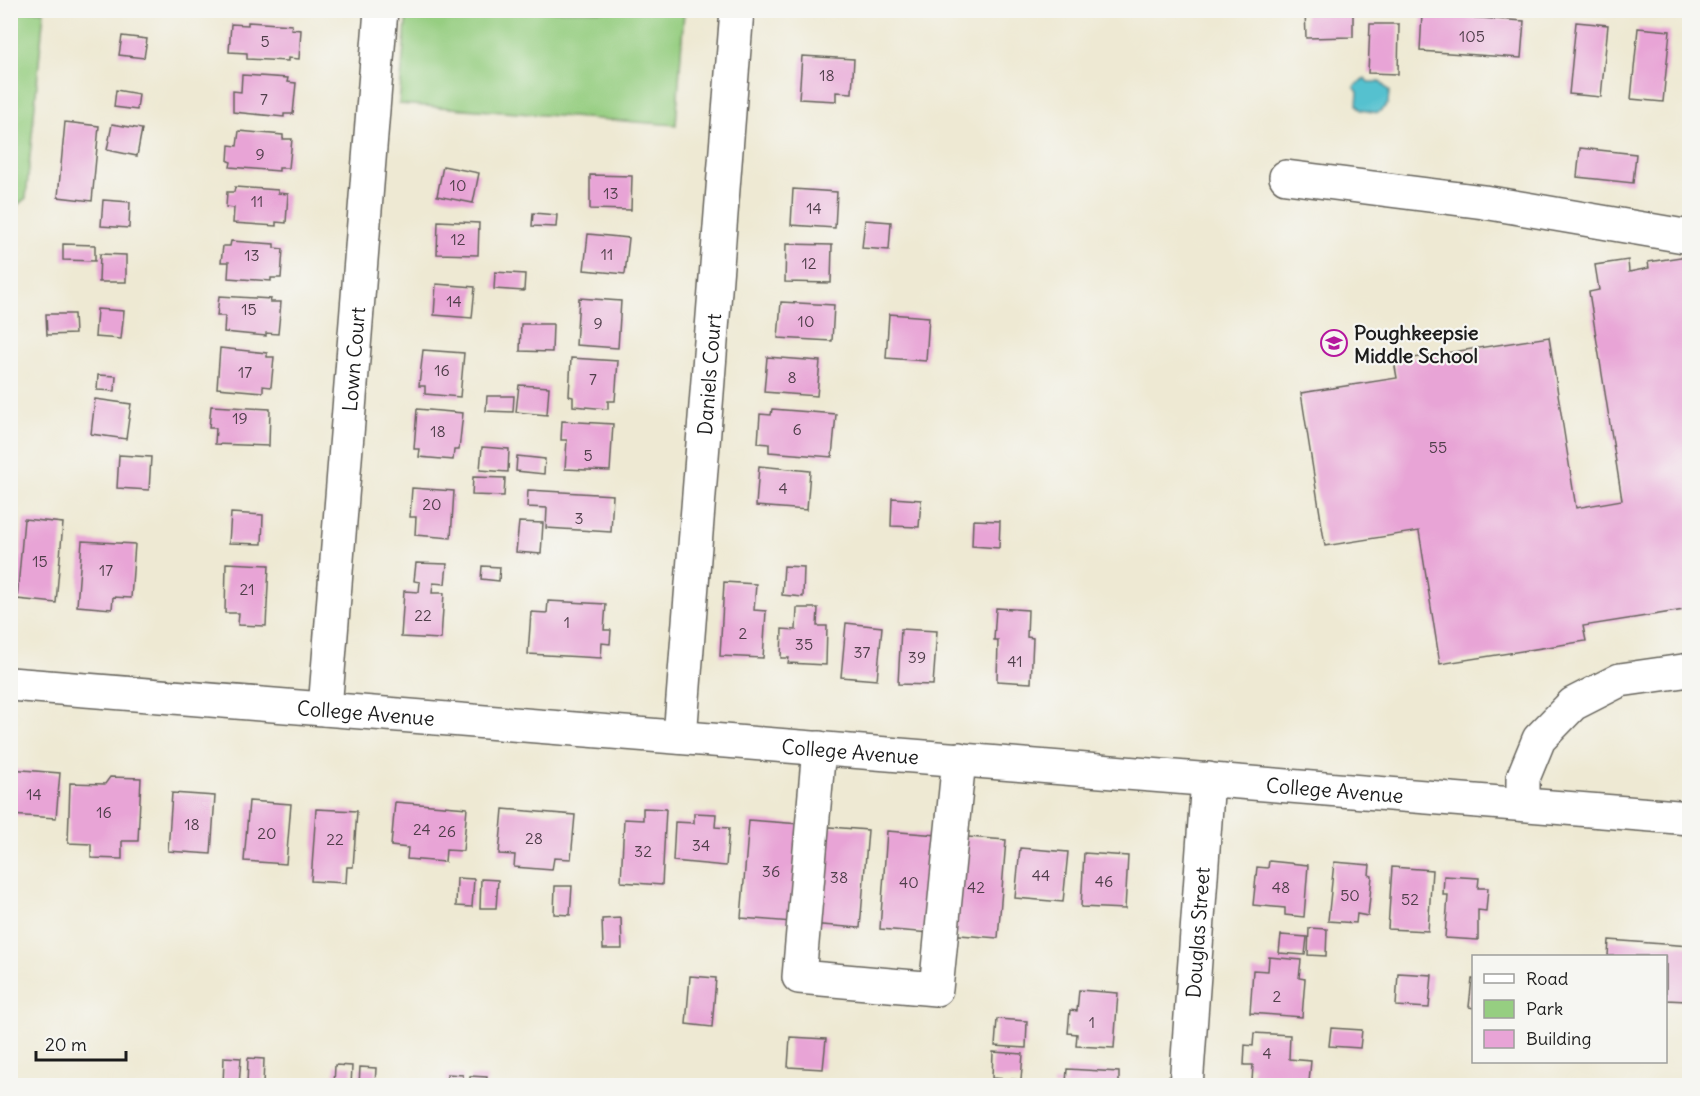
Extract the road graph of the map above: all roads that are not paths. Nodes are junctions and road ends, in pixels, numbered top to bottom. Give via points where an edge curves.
1 (381, 10) edge
2 (737, 10) edge
3 (1286, 177) dead end
4 (1689, 237) edge
5 (1689, 670) edge
6 (10, 684) edge
7 (325, 709) junction
8 (680, 737) junction
9 (819, 748) junction
10 (959, 759) junction
11 (1208, 779) junction
12 (1523, 804) junction
13 (1689, 818) edge
14 (1186, 1086) edge

1 - 7 street, Lown Court
2 - 8 street, Daniels Court
3 - 4 street via 1484,202
5 - 12 street via 1620,680 1573,704 1539,739 1523,778
6 - 7 street, College Avenue
7 - 8 street, College Avenue
8 - 9 street, College Avenue
9 - 10 street, College Avenue
9 - 10 street via 800,977 936,989
10 - 11 street, College Avenue
11 - 12 street, College Avenue
11 - 14 street, Douglas Street
12 - 13 street, College Avenue

